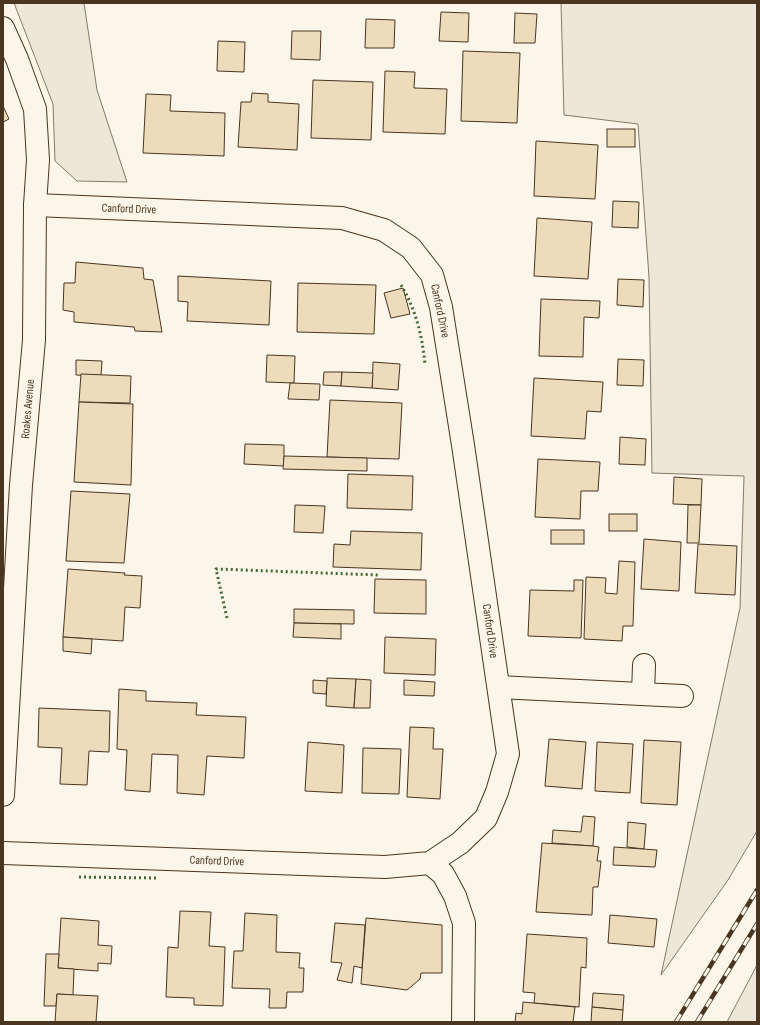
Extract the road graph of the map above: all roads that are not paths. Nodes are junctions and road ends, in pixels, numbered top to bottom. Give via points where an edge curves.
1 (3, 28) edge
2 (35, 205) junction
3 (11, 513) edge
4 (644, 665) dead end
5 (499, 687) junction
6 (643, 694) junction
7 (682, 696) dead end
8 (3, 796) edge
9 (3, 853) edge
10 (430, 863) junction
11 (463, 1022) edge

1 - 2 street, Roakes Avenue via 34,109 38,160
2 - 3 street, Roakes Avenue via 34,340
2 - 5 street, Canford Drive via 342,218 384,230 411,248 432,275 441,307
3 - 8 street, Roakes Avenue
4 - 6 street
5 - 6 street
5 - 10 street, Canford Drive via 508,754 497,792 486,818 460,843
6 - 7 street
9 - 10 street, Canford Drive via 385,867
10 - 11 street via 443,874 456,896 464,923

